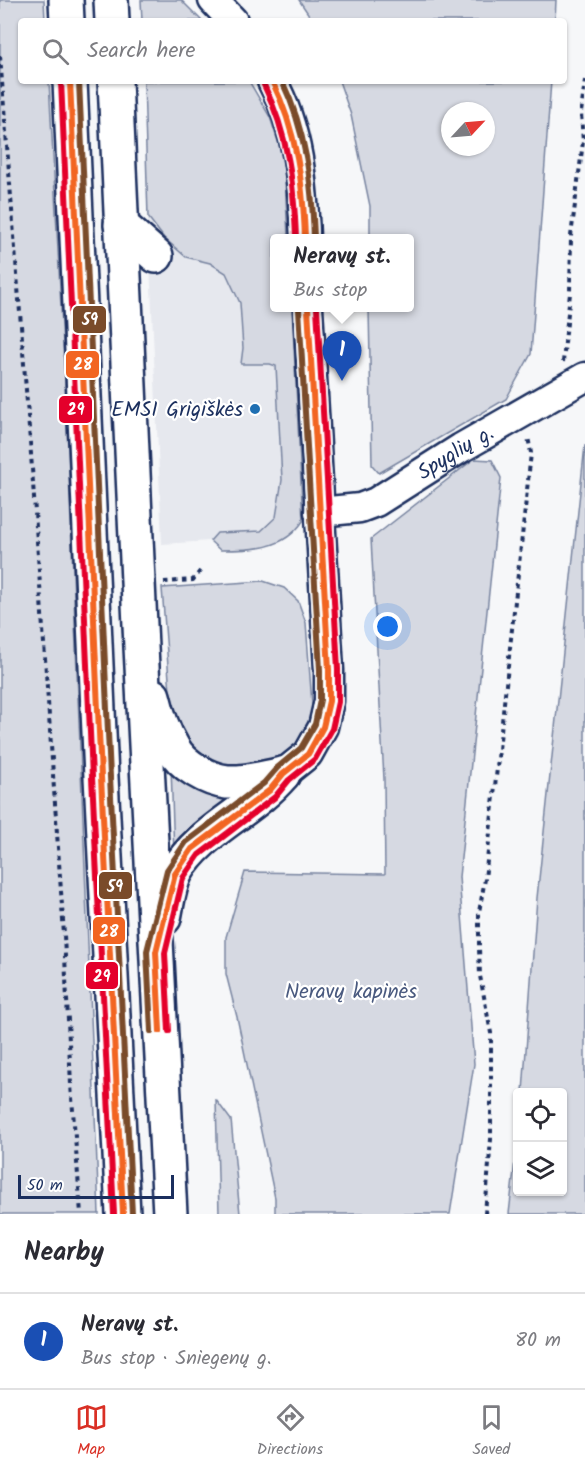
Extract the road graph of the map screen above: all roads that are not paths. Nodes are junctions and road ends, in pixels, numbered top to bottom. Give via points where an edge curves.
1 (66, 0) edge
2 (111, 0) edge
3 (213, 0) edge
4 (67, 18) edge
5 (112, 18) edge
6 (230, 18) edge
7 (70, 84) edge
8 (115, 84) edge
9 (274, 84) edge
10 (121, 225) junction
11 (305, 234) edge
12 (156, 256) dead end
13 (308, 312) edge
14 (585, 377) edge
15 (319, 512) junction
16 (141, 647) junction
17 (283, 774) junction
18 (156, 952) junction
19 (123, 1214) edge
20 (170, 1214) edge

1 - 4 highway
2 - 5 highway
3 - 6 street
7 - 19 highway
8 - 10 highway
9 - 11 street via 296,145
10 - 12 highway
10 - 16 highway
13 - 15 street
14 - 15 street, Spyglių g. via 376,502 360,508
15 - 17 street via 329,701 323,727 308,754
16 - 17 highway via 154,703 174,750 189,765 207,777 226,782
16 - 18 highway
17 - 18 highway via 270,790 192,849 175,874
18 - 20 highway

